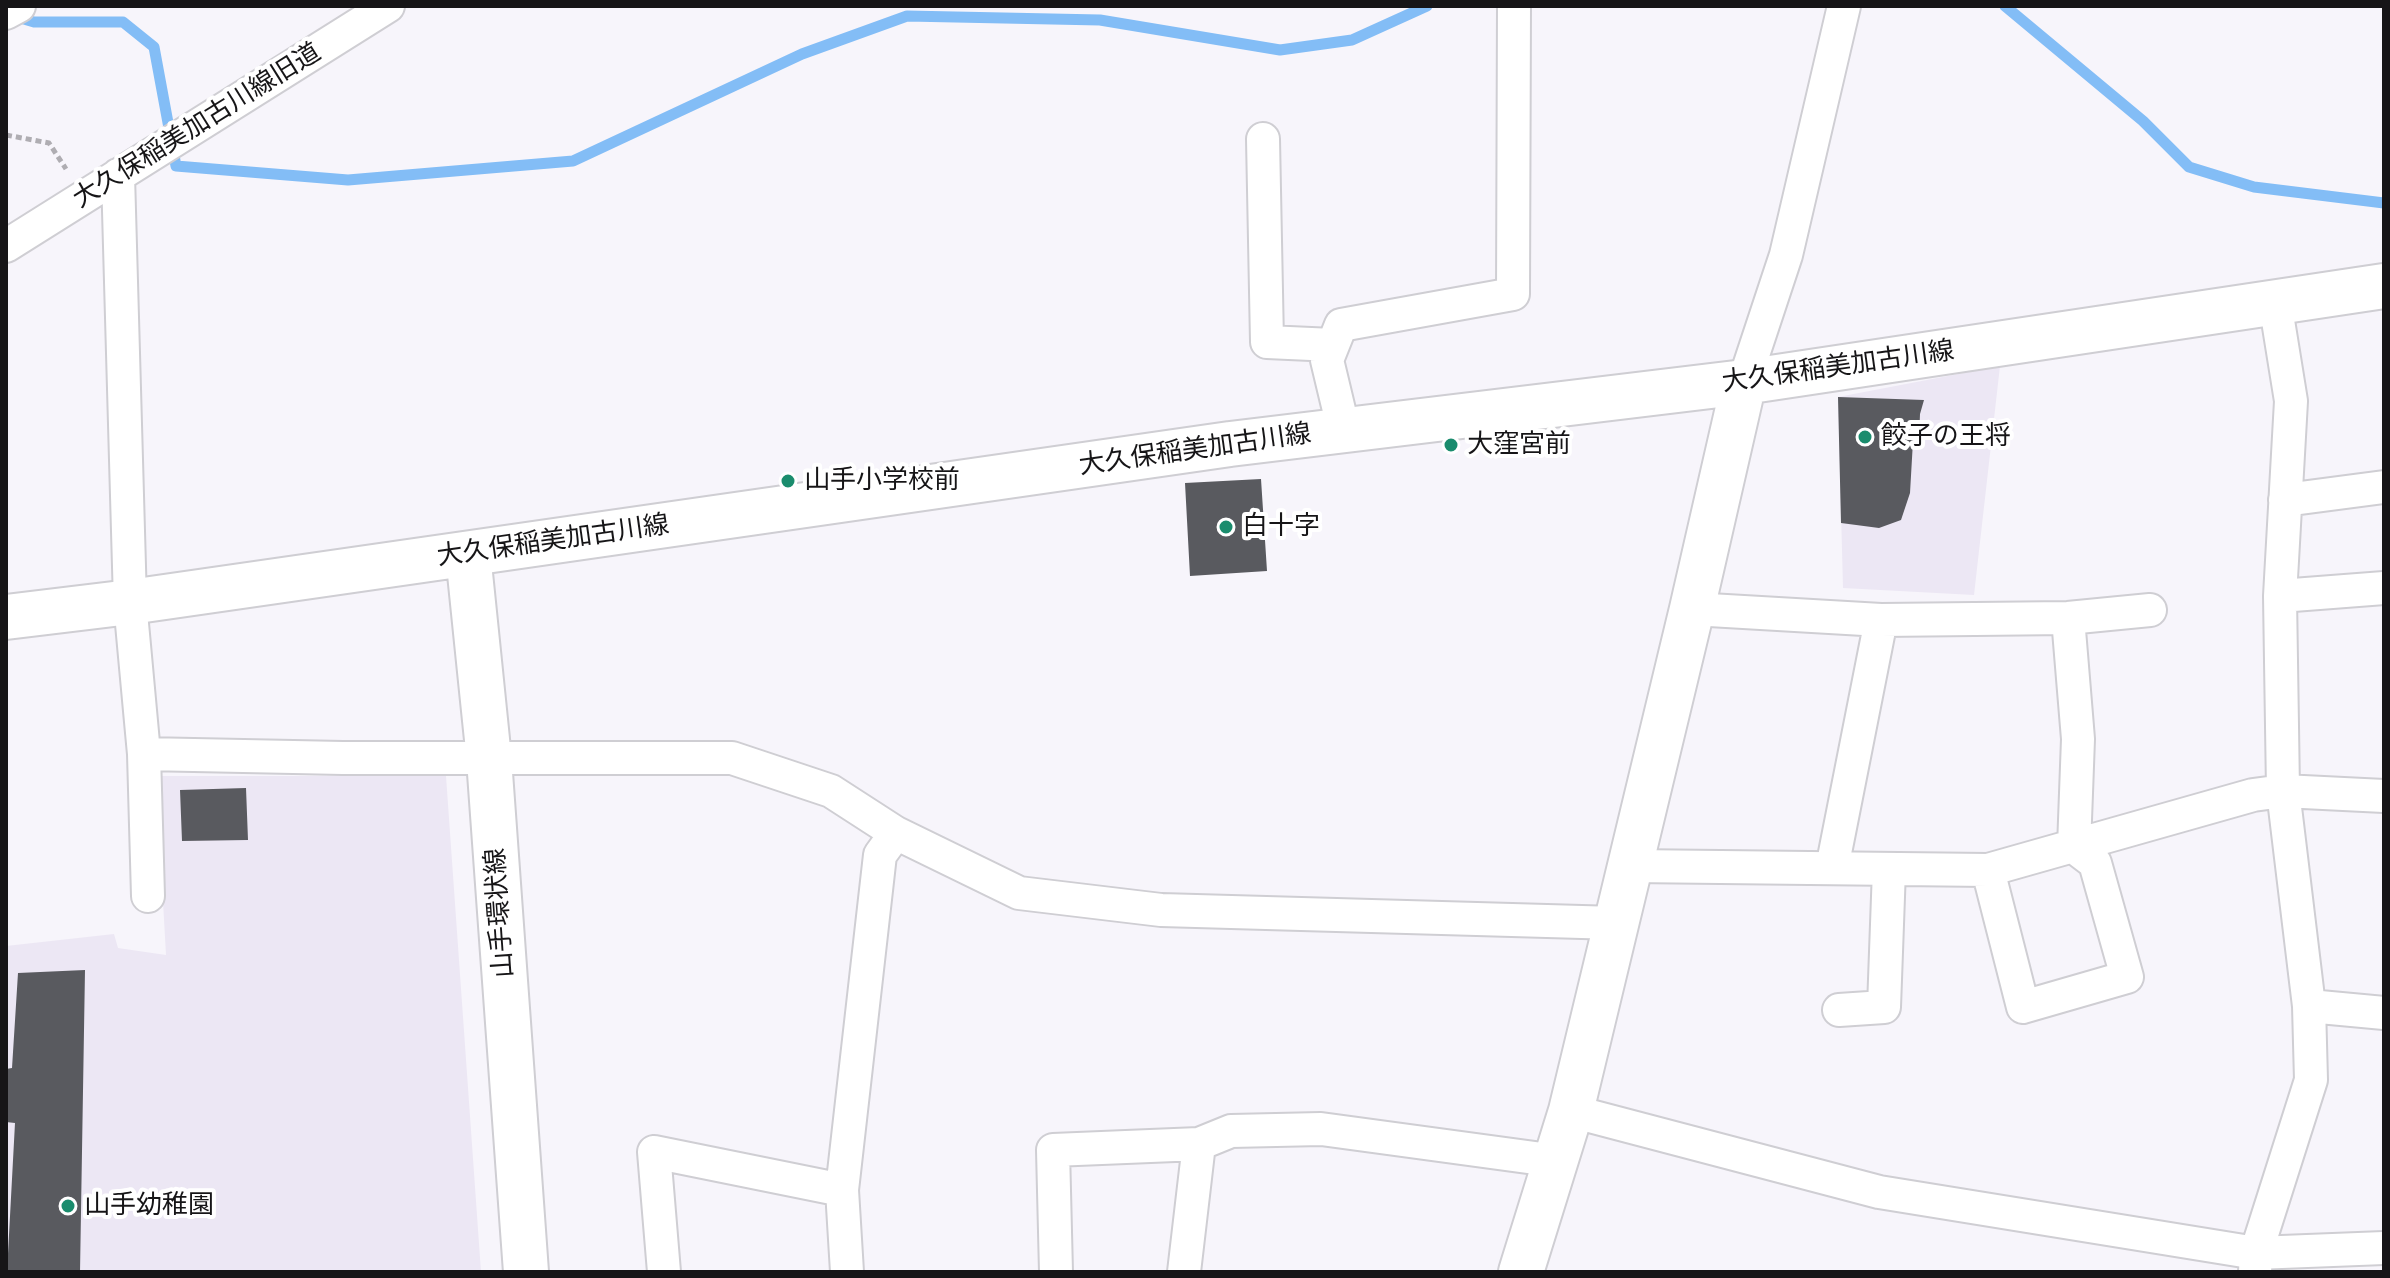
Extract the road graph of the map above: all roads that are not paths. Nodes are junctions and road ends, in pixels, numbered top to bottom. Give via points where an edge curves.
1 (19, 6) edge
2 (388, 6) edge
3 (1514, 6) edge
4 (1844, 6) edge
5 (6, 13) edge
6 (1263, 139) dead end
7 (118, 175) junction
8 (6, 246) edge
9 (2384, 286) edge
10 (2275, 302) junction
11 (1333, 345) junction
12 (1744, 382) junction
13 (1344, 431) junction
14 (2384, 487) edge
15 (2285, 500) junction
16 (468, 554) junction
17 (2384, 588) edge
18 (2280, 596) junction
19 (130, 602) junction
20 (1692, 609) junction
21 (2150, 610) dead end
22 (6, 617) edge
23 (2068, 618) junction
24 (1881, 620) junction
25 (144, 754) junction
26 (489, 759) junction
27 (2283, 791) junction
28 (2384, 796) edge
29 (896, 833) junction
30 (2074, 847) junction
31 (1631, 866) junction
32 (1832, 868) junction
33 (1889, 869) junction
34 (1988, 870) junction
35 (148, 896) dead end
36 (1617, 923) junction
37 (2309, 1006) junction
38 (1839, 1010) dead end
39 (2384, 1013) edge
40 (1571, 1111) junction
41 (1199, 1144) junction
42 (1557, 1161) junction
43 (842, 1190) junction
44 (2384, 1248) edge
45 (2256, 1262) edge
46 (526, 1272) edge
47 (664, 1272) edge
48 (847, 1272) edge
49 (1056, 1272) edge
50 (1184, 1272) edge
51 (1521, 1272) edge

1 - 5 street
2 - 7 street, 大久保稲美加古川線旧道
3 - 11 street via 1513,294 1341,325
4 - 12 street via 1786,255
6 - 11 street via 1267,342
7 - 8 street, 大久保稲美加古川線旧道
7 - 19 street
9 - 10 main road, 大久保稲美加古川線
10 - 12 main road, 大久保稲美加古川線
10 - 15 street via 2291,401
11 - 13 street via 1327,360
12 - 13 main road, 大久保稲美加古川線
12 - 20 main road
13 - 16 main road, 大久保稲美加古川線
14 - 15 street
15 - 18 street
16 - 19 main road, 大久保稲美加古川線
16 - 26 main road, 山手環状線
17 - 18 street
18 - 27 street
19 - 22 main road, 大久保稲美加古川線
19 - 25 street
20 - 24 street
20 - 31 main road
21 - 23 street
23 - 24 street
23 - 30 street via 2078,739
24 - 32 street
25 - 26 street
25 - 35 street
26 - 29 street via 732,758 831,791
26 - 46 main road, 山手環状線
27 - 28 street
27 - 30 street
27 - 37 street
29 - 36 street via 1019,893 1161,910
29 - 43 street via 880,855
30 - 34 street
30 - 34 street via 2095,863 2127,977 2023,1007
31 - 32 street
31 - 36 main road
32 - 33 street
33 - 34 street
33 - 38 street via 1884,1007
36 - 40 main road
37 - 39 street
37 - 45 street via 2311,1080
40 - 42 main road
40 - 45 street via 1879,1192
41 - 42 street via 1231,1131 1321,1129
41 - 49 street via 1053,1150
41 - 50 street
42 - 51 main road
43 - 47 street via 654,1152
43 - 48 street
44 - 45 street

